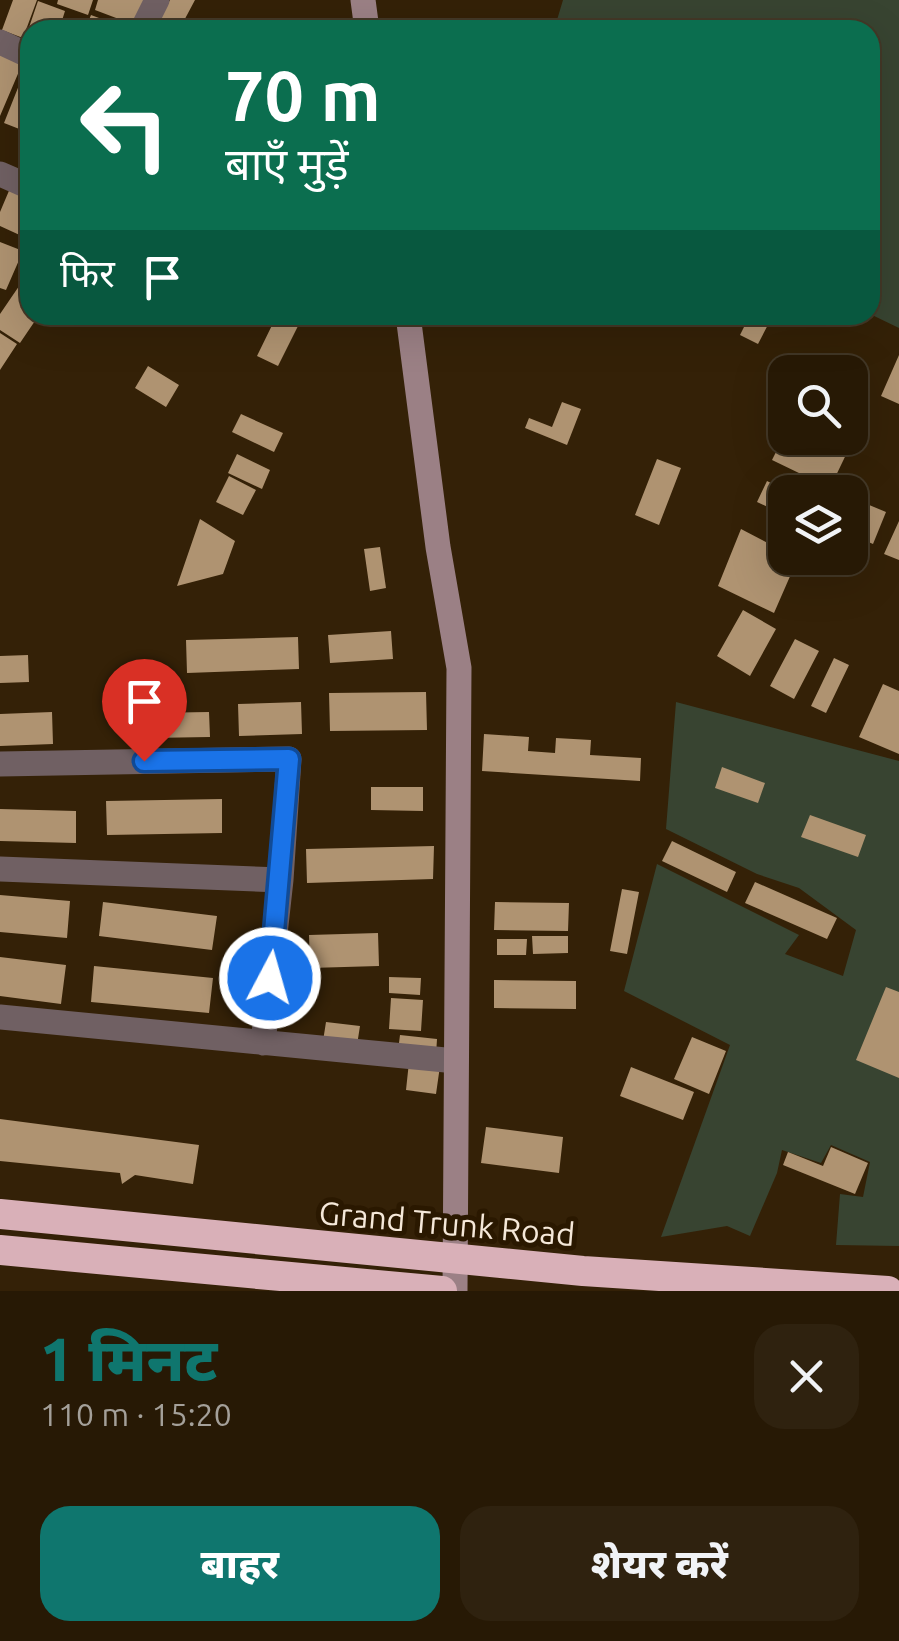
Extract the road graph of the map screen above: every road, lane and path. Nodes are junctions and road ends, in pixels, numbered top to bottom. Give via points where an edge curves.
1 (409, 325) edge
2 (0, 764) edge
3 (0, 869) edge
4 (280, 880) junction
5 (0, 1017) edge
6 (263, 1043) junction
7 (456, 1061) junction
8 (0, 1214) edge
9 (0, 1250) edge
10 (455, 1260) junction
11 (442, 1291) edge
12 (455, 1291) edge
13 (888, 1291) edge

1 - 7 main road via 459,668
2 - 4 street via 289,759
3 - 4 street
4 - 6 street
5 - 6 street
6 - 7 street
7 - 10 main road
8 - 10 highway, Grand Trunk Road
9 - 11 highway, Grand Trunk Road
10 - 12 main road
10 - 13 highway, Grand Trunk Road

